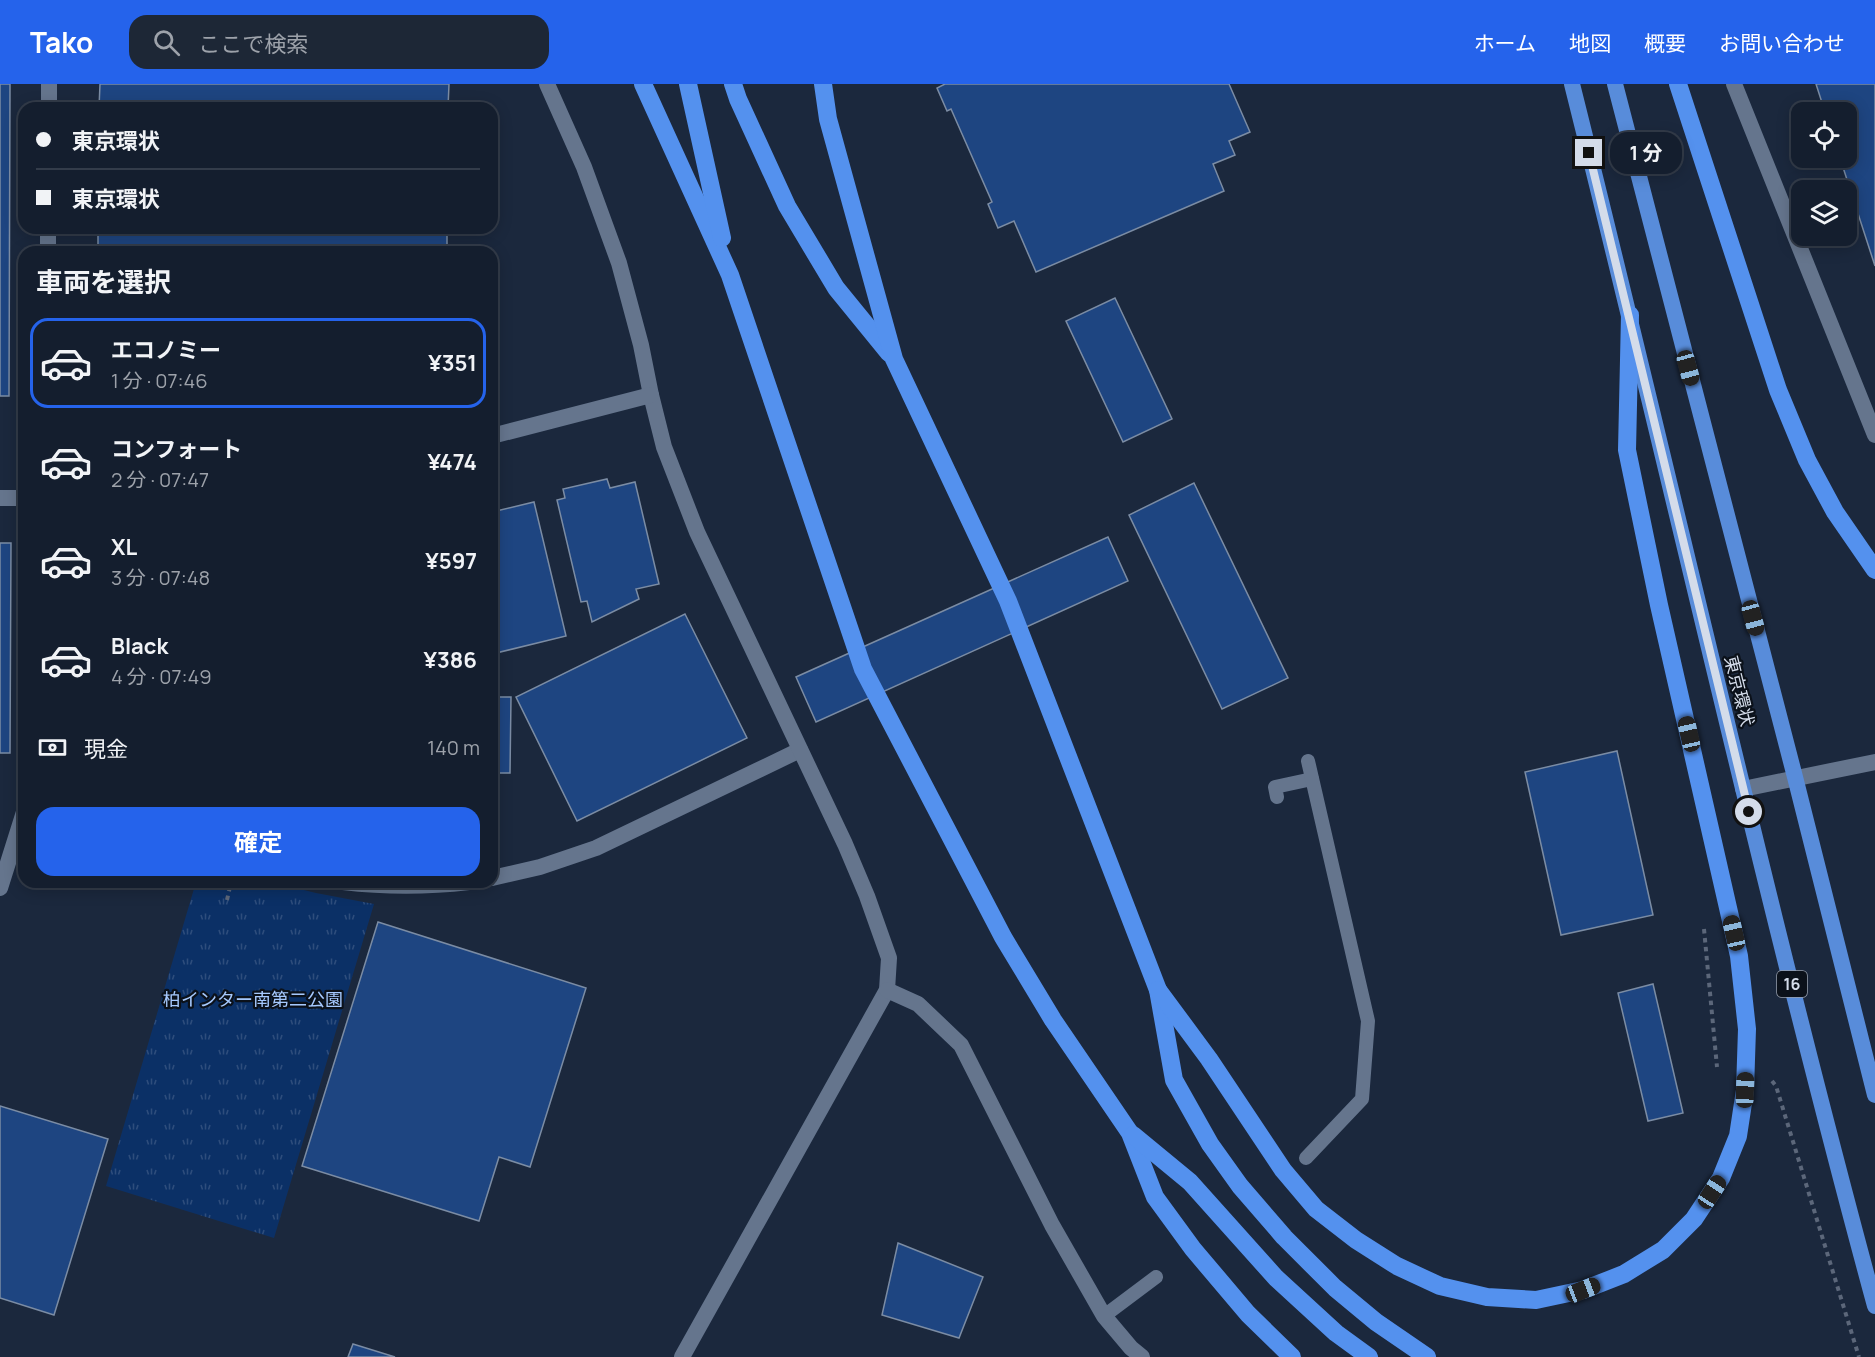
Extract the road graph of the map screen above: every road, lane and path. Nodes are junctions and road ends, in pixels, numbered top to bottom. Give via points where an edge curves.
1 (49, 84) edge
2 (547, 84) edge
3 (644, 84) edge
4 (688, 84) edge
5 (733, 84) edge
6 (823, 84) edge
7 (1572, 84) edge
8 (1616, 84) edge
9 (1677, 84) edge
10 (1734, 84) edge
11 (49, 102) edge
12 (730, 275) junction
13 (1630, 315) junction
14 (894, 359) junction
15 (651, 395) junction
16 (498, 434) edge
17 (1875, 435) edge
18 (0, 498) edge
19 (18, 498) edge
20 (1875, 570) edge
21 (800, 750) junction
22 (1308, 760) dead end
23 (1875, 762) edge
24 (1795, 777) junction
25 (1312, 779) junction
26 (1743, 789) junction
27 (1278, 797) dead end
28 (18, 831) edge
29 (498, 877) edge
30 (0, 888) edge
31 (230, 888) edge
32 (227, 900) dead end
33 (887, 990) junction
34 (1158, 990) junction
35 (1875, 1095) edge
36 (1130, 1134) junction
37 (1306, 1158) dead end
38 (1156, 1276) dead end
39 (1875, 1306) edge
40 (1104, 1316) junction
41 (1857, 1350) dead end
42 (682, 1357) edge
43 (1142, 1357) edge
44 (1292, 1357) edge
45 (1369, 1357) edge
46 (1427, 1357) edge
47 (1858, 1357) edge

1 - 11 street
2 - 15 street via 584,167 619,263
3 - 12 highway
4 - 12 highway
5 - 14 highway via 787,206 836,288
6 - 14 highway via 828,118
7 - 13 highway, 東京環状 / 16
8 - 24 highway, 東京環状
9 - 20 highway via 1778,390 1807,460 1835,512
10 - 17 street
12 - 36 highway via 863,669 1003,937
13 - 26 highway, 東京環状 / 16
13 - 34 highway via 1627,450 1739,956 1747,1029 1745,1090 1738,1136 1721,1178 1694,1219 1663,1250 1624,1274 1583,1290 1536,1300 1487,1297 1440,1286 1396,1266 1316,1209 1283,1170
14 - 34 highway via 1008,601
15 - 16 street
15 - 21 street via 664,447 697,532
18 - 19 street
21 - 29 street via 596,848
21 - 33 street via 867,896 889,958
22 - 25 lane
23 - 24 street
24 - 26 street
24 - 35 highway, 東京環状
25 - 27 lane via 1275,787
25 - 37 lane via 1368,1021 1362,1099
26 - 39 highway, 東京環状 / 16
28 - 30 street
31 - 32 path
33 - 40 street via 918,1004 961,1045 1052,1225
33 - 42 street
34 - 46 highway via 1174,1080 1210,1144 1240,1186 1335,1288
36 - 44 highway via 1155,1197 1248,1314
36 - 45 highway via 1190,1182 1276,1278 1336,1333
38 - 40 lane
40 - 43 street
41 - 47 path

